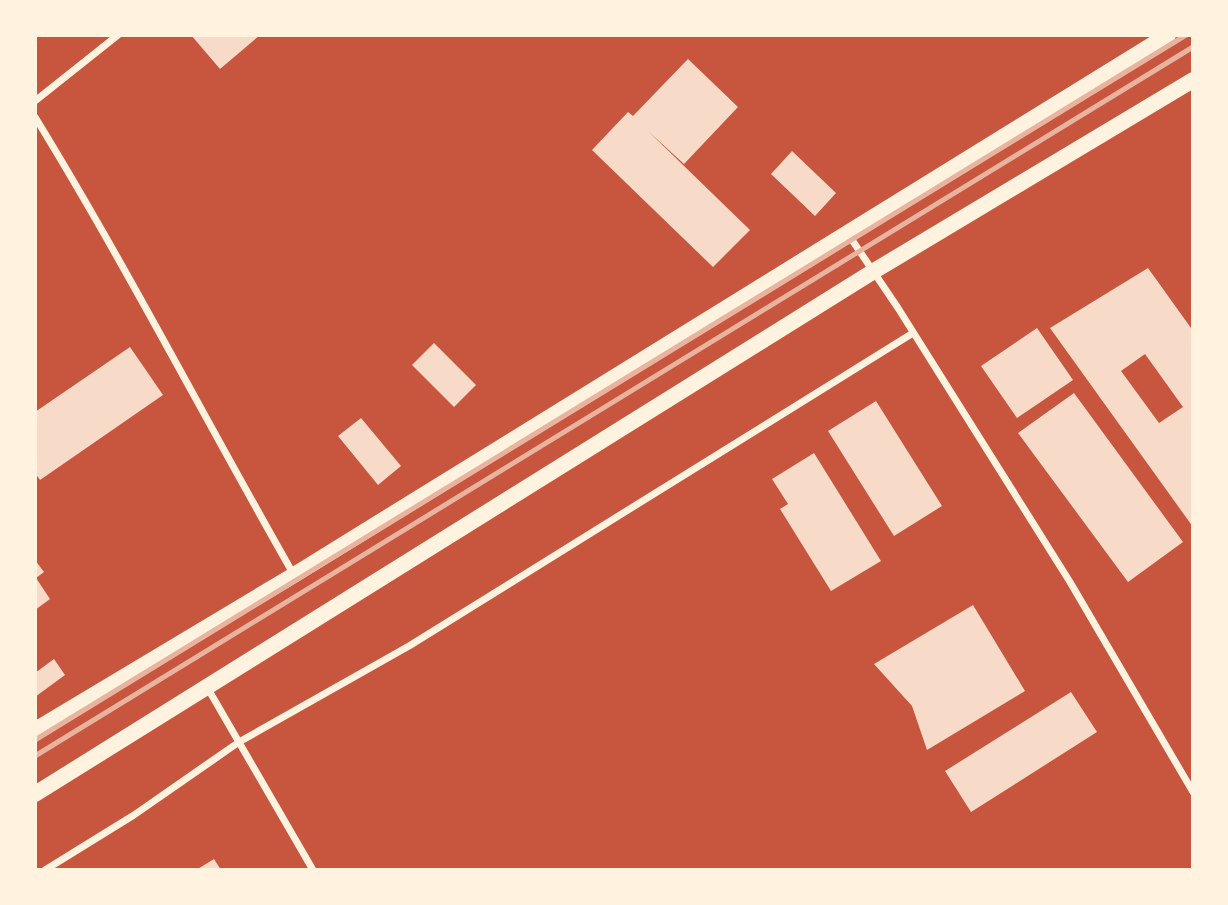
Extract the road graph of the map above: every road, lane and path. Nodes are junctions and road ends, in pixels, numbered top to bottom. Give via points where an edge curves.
1 (118, 35) edge
2 (1168, 35) edge
3 (1193, 80) edge
4 (35, 101) edge
5 (35, 117) edge
6 (848, 234) junction
7 (874, 271) junction
8 (913, 333) junction
9 (294, 575) junction
10 (207, 687) junction
11 (35, 730) edge
12 (239, 742) junction
13 (1193, 792) edge
14 (35, 794) edge
15 (45, 870) edge
16 (313, 870) edge

1 - 4 street
2 - 6 highway
3 - 7 highway
5 - 9 street
6 - 7 street
6 - 9 highway
7 - 8 street
7 - 10 highway
8 - 12 street via 409,646
8 - 13 street via 1070,582
9 - 11 highway
10 - 12 street
10 - 14 highway
12 - 15 street
12 - 16 street

